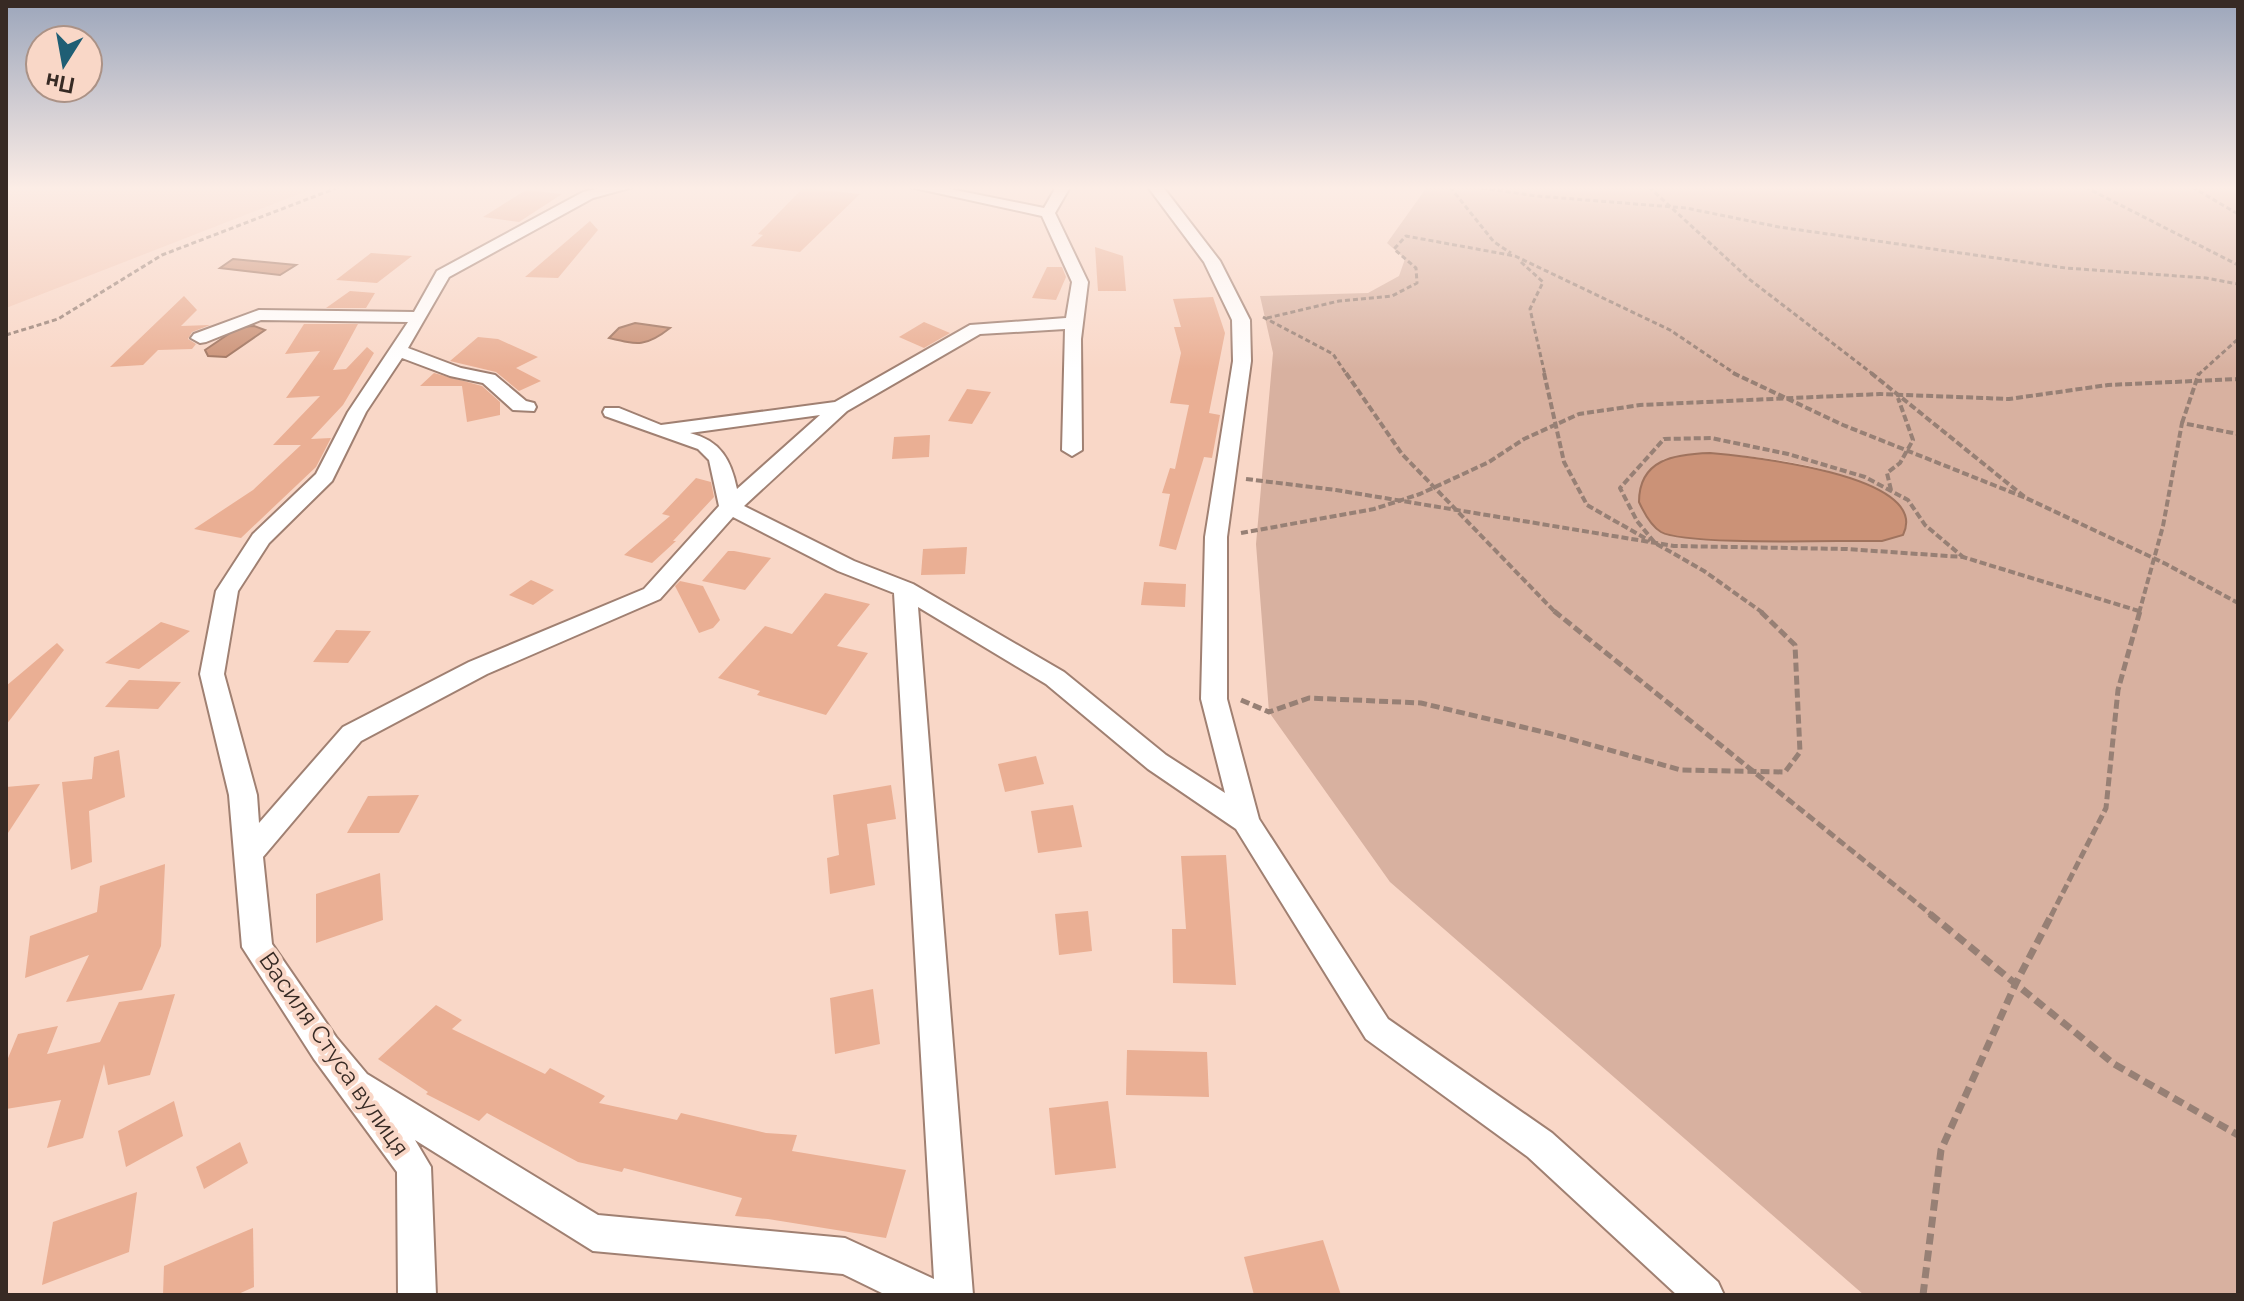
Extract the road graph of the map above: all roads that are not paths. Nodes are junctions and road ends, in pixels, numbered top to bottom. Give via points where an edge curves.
1 (491, 248) edge
2 (1064, 248) edge
3 (1202, 248) edge
4 (420, 317) junction
5 (1074, 323) junction
6 (200, 338) dead end
7 (398, 350) junction
8 (527, 407) dead end
9 (840, 407) junction
10 (612, 412) dead end
11 (659, 431) junction
12 (1072, 450) dead end
13 (730, 507) junction
14 (905, 589) junction
15 (1246, 821) junction
16 (248, 855) junction
17 (353, 1082) junction
18 (417, 1295) edge
19 (927, 1295) edge
20 (954, 1295) edge
21 (1705, 1295) edge

1 - 4 street, Василя Стуса вулиця via 443,274
2 - 5 street via 1080,282
3 - 15 street via 1241,320 1242,361 1216,537 1214,699
4 - 6 street via 259,315
4 - 7 street, Василя Стуса вулиця
5 - 9 street via 976,329
5 - 12 street
7 - 8 street via 489,379
7 - 16 street, Василя Стуса вулиця via 357,412 325,477 261,539 227,591 212,674 243,795
9 - 11 street
9 - 13 street
10 - 11 street
11 - 13 street via 702,440 723,466
13 - 14 street via 846,566
13 - 16 street via 652,594 478,668 352,734
14 - 15 street via 1055,678 1157,762
14 - 20 street
15 - 21 street via 1377,1029 1540,1145
16 - 17 street, Василя Стуса вулиця via 257,947
17 - 18 street, Василя Стуса вулиця via 414,1167
17 - 19 street via 593,1233 845,1256

